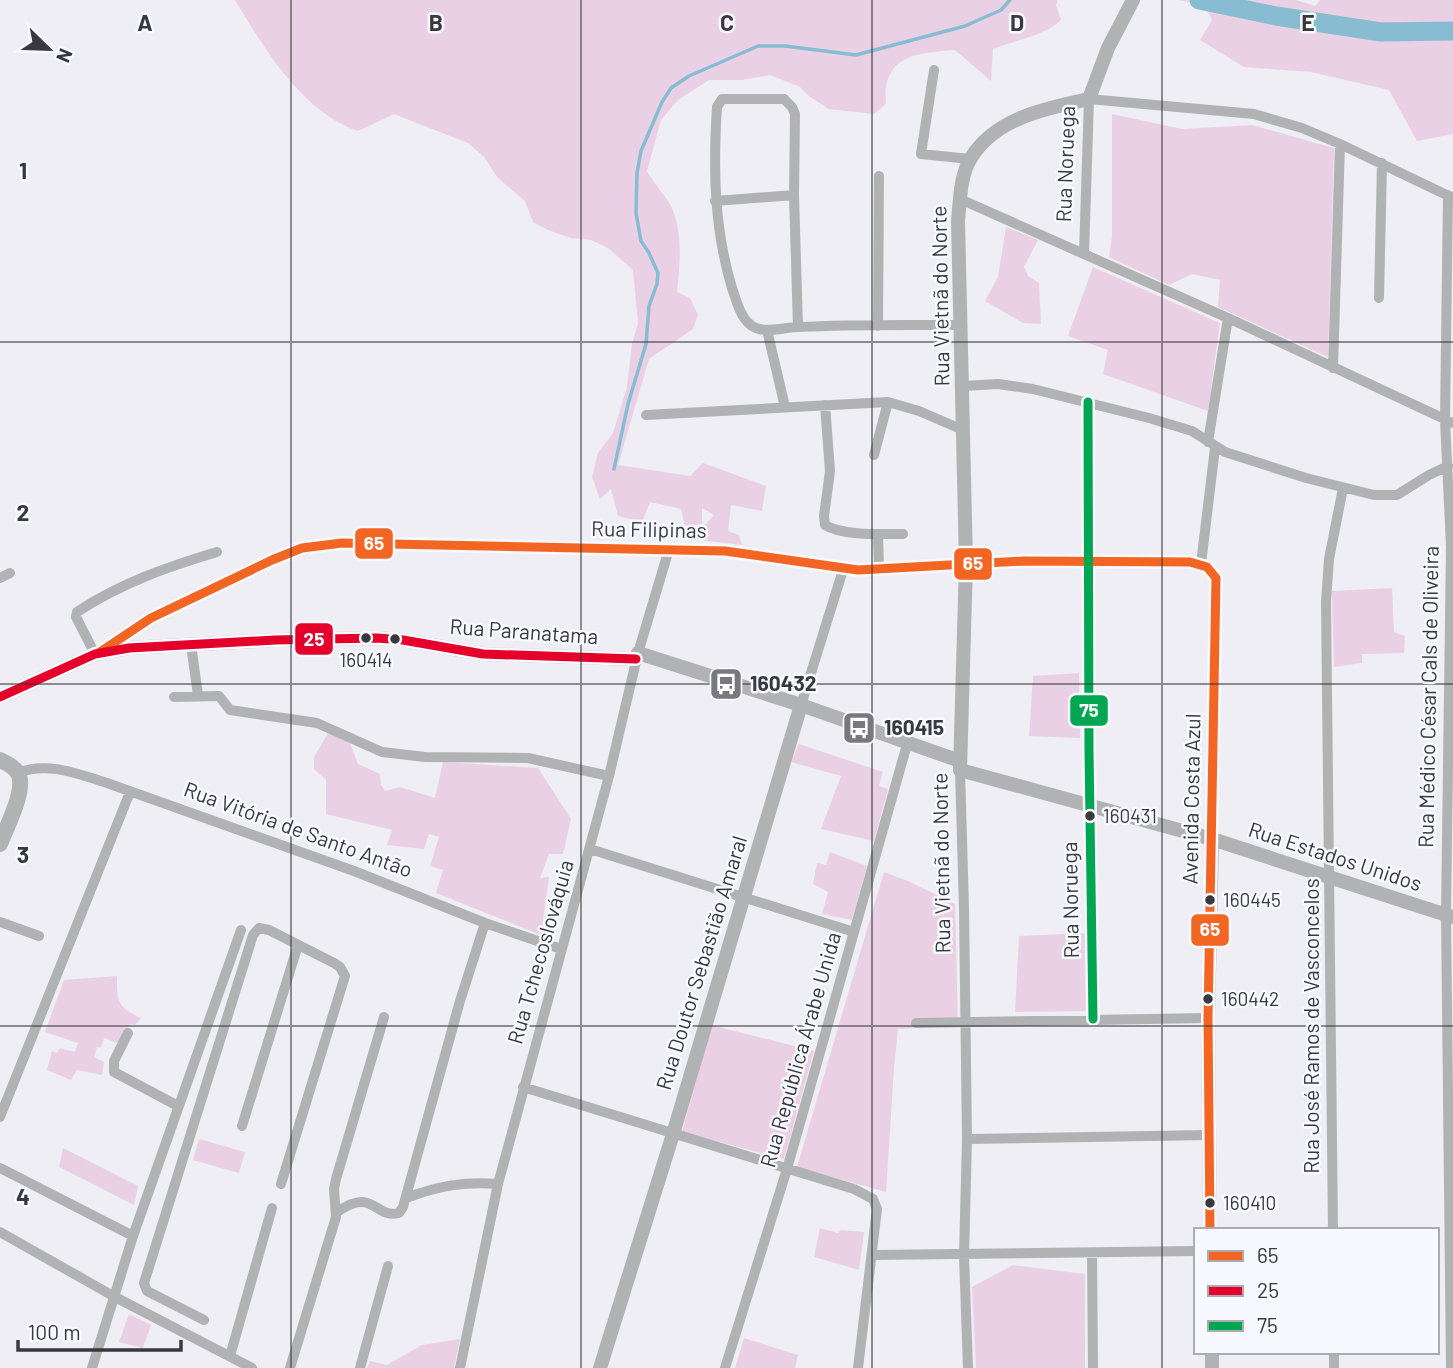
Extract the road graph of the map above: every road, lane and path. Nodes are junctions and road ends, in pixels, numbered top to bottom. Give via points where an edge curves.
1 (1133, 0) edge
2 (934, 69) dead end
3 (1089, 99) junction
4 (1340, 144) junction
5 (970, 159) junction
6 (1382, 163) junction
7 (879, 176) dead end
8 (794, 195) junction
9 (1450, 197) edge
10 (960, 199) junction
11 (715, 201) junction
12 (1084, 254) junction
13 (1380, 298) dead end
14 (1228, 318) junction
15 (960, 325) junction
16 (878, 326) junction
17 (798, 327) junction
18 (767, 330) junction
19 (1333, 368) junction
20 (962, 386) junction
21 (888, 402) junction
22 (1088, 402) junction
23 (825, 405) junction
24 (785, 407) junction
25 (646, 415) dead end
26 (1449, 422) edge
27 (963, 430) junction
28 (1212, 445) junction
29 (874, 455) dead end
30 (1448, 466) junction
31 (1343, 488) junction
32 (878, 534) junction
33 (904, 534) dead end
34 (669, 549) junction
35 (217, 552) dead end
36 (1090, 560) junction
37 (966, 563) junction
38 (1201, 564) junction
39 (843, 570) junction
40 (879, 570) junction
41 (191, 645) junction
42 (97, 653) junction
43 (637, 656) junction
44 (198, 695) junction
45 (0, 697) edge
46 (174, 697) dead end
47 (801, 705) junction
48 (908, 741) junction
49 (0, 760) edge
50 (960, 765) junction
51 (18, 773) junction
52 (609, 776) junction
53 (130, 792) junction
54 (1090, 806) junction
55 (1212, 839) junction
56 (0, 844) edge
57 (590, 849) junction
58 (1330, 878) junction
59 (743, 898) junction
60 (1450, 916) edge
61 (0, 922) edge
62 (485, 923) junction
63 (241, 930) dead end
64 (854, 933) junction
65 (39, 936) dead end
66 (298, 945) junction
67 (561, 949) junction
68 (384, 1017) dead end
69 (1208, 1018) junction
70 (1094, 1019) junction
71 (916, 1023) dead end
72 (965, 1023) junction
73 (128, 1033) dead end
74 (523, 1087) junction
75 (178, 1106) junction
76 (0, 1116) edge
77 (242, 1126) dead end
78 (673, 1135) junction
79 (1209, 1135) junction
80 (967, 1139) junction
81 (0, 1168) edge
82 (787, 1169) junction
83 (281, 1184) dead end
84 (498, 1184) junction
85 (407, 1198) junction
86 (272, 1208) dead end
87 (337, 1212) junction
88 (1210, 1228) edge
89 (1333, 1228) edge
90 (0, 1233) edge
91 (133, 1236) junction
92 (1446, 1247) edge
93 (1194, 1251) edge
94 (1091, 1254) junction
95 (873, 1255) junction
96 (964, 1256) junction
97 (388, 1266) dead end
98 (115, 1297) junction
99 (169, 1303) junction
100 (160, 1320) junction
101 (204, 1320) dead end
102 (230, 1356) junction
103 (96, 1367) edge
104 (253, 1368) edge
105 (290, 1368) edge
106 (360, 1368) edge
107 (460, 1368) edge
108 (600, 1368) edge
109 (725, 1368) edge
110 (858, 1368) edge
111 (968, 1368) edge
112 (1093, 1368) edge
113 (1451, 1368) edge

1 - 3 street, Rua Noruega
2 - 5 street via 921,154
3 - 4 street via 1254,114
3 - 5 street via 1020,117 987,140
3 - 12 street, Rua Noruega
4 - 6 street
4 - 19 street
5 - 10 street, Rua Vietnã do Norte
6 - 9 street
6 - 13 street
7 - 16 street
8 - 11 street
8 - 11 street via 792,107 784,99 729,97 719,102 716,115
8 - 17 street
9 - 26 street, Rua Médico César Cals de Oliveira
10 - 12 street
10 - 15 street, Rua Vietnã do Norte
11 - 18 street via 724,260 738,307 751,325
12 - 14 street
14 - 19 street
14 - 28 street
15 - 16 street
15 - 20 street, Rua Vietnã do Norte
16 - 17 street
17 - 18 street
18 - 24 street
19 - 26 street
20 - 22 street via 998,384
20 - 27 street, Rua Vietnã do Norte
21 - 23 street
21 - 27 street
21 - 29 street
22 - 28 street via 1178,426
22 - 36 street, Rua Noruega
23 - 24 street
23 - 32 street via 830,471 825,525
24 - 25 street
26 - 30 street, Rua Médico César Cals de Oliveira
27 - 37 street, Rua Vietnã do Norte
28 - 31 street
28 - 38 street
30 - 31 street via 1397,495
30 - 60 street, Rua Médico César Cals de Oliveira
31 - 58 street, Rua José Ramos de Vasconcelos via 1326,602
32 - 33 street
32 - 40 street
34 - 39 street, Rua Filipinas via 736,553
34 - 42 street, Rua Filipinas via 354,543 302,548 151,618
34 - 43 street, Rua Tchecoslováquia
35 - 42 street via 132,580 77,612
36 - 37 street, Rua Filipinas
36 - 38 street, Rua Filipinas
36 - 54 street, Rua Noruega
37 - 40 street, Rua Filipinas
37 - 50 street, Rua Vietnã do Norte
38 - 55 street, Avenida Costa Azul via 1216,578
39 - 40 street, Rua Filipinas
39 - 47 street, Rua Doutor Sebastião Amaral
41 - 42 street, Rua Paranatama
41 - 43 street, Rua Paranatama via 377,638 483,654
41 - 44 street
42 - 45 street, Rua Paranatama
43 - 47 street, Rua Paranatama
43 - 52 street, Rua Tchecoslováquia
44 - 46 street
44 - 52 street via 219,695 226,708 233,710 317,723 382,752 528,758
47 - 48 street, Rua Paranatama
47 - 59 street, Rua Doutor Sebastião Amaral
48 - 50 street, Rua Paranatama
48 - 64 street, Rua República Árabe Unida
49 - 51 main road
50 - 54 street, Rua Estados Unidos
50 - 72 street, Rua Vietnã do Norte
51 - 53 street, Rua Vitória de Santo Antão via 50,768
51 - 56 main road via 19,797
52 - 57 street, Rua Tchecoslováquia
53 - 62 street, Rua Vitória de Santo Antão
53 - 76 street
54 - 55 street, Rua Estados Unidos
54 - 70 street, Rua Noruega
55 - 58 street, Rua Estados Unidos
55 - 69 street, Avenida Costa Azul
57 - 59 street
57 - 67 street, Rua Tchecoslováquia
58 - 60 street, Rua Estados Unidos
58 - 89 street, Rua José Ramos de Vasconcelos
59 - 64 street
59 - 78 street, Rua Doutor Sebastião Amaral
60 - 92 street, Rua Médico César Cals de Oliveira
61 - 65 street
62 - 67 street, Rua Vitória de Santo Antão
62 - 85 street
63 - 75 street
64 - 82 street, Rua República Árabe Unida
66 - 77 street
66 - 83 street via 340,967 345,981
66 - 99 street via 262,928 253,935 144,1283 147,1291
67 - 74 street, Rua Tchecoslováquia
68 - 87 street via 336,1178
69 - 70 street
69 - 79 street, Avenida Costa Azul
70 - 72 street
71 - 72 street
72 - 80 street, Rua Vietnã do Norte
73 - 75 street via 114,1061 114,1072
74 - 78 street
74 - 84 street, Rua Tchecoslováquia
75 - 91 street
78 - 82 street
78 - 108 street, Rua Doutor Sebastião Amaral
79 - 80 street
79 - 88 street, Avenida Costa Azul
80 - 96 street, Rua Vietnã do Norte
81 - 91 street
82 - 95 street via 873,1199 877,1209
82 - 109 street, Rua República Árabe Unida
84 - 85 street via 453,1184
84 - 107 street, Rua Tchecoslováquia
85 - 87 street via 396,1214 360,1201
86 - 102 street
87 - 105 street
90 - 98 street
91 - 98 street
92 - 113 street, Rua Médico César Cals de Oliveira
93 - 94 street
94 - 96 street
94 - 112 street
95 - 96 street
95 - 110 street
96 - 111 street, Rua Vietnã do Norte
97 - 106 street
98 - 100 street
98 - 103 street
99 - 100 street
99 - 101 street
100 - 102 street
102 - 104 street

